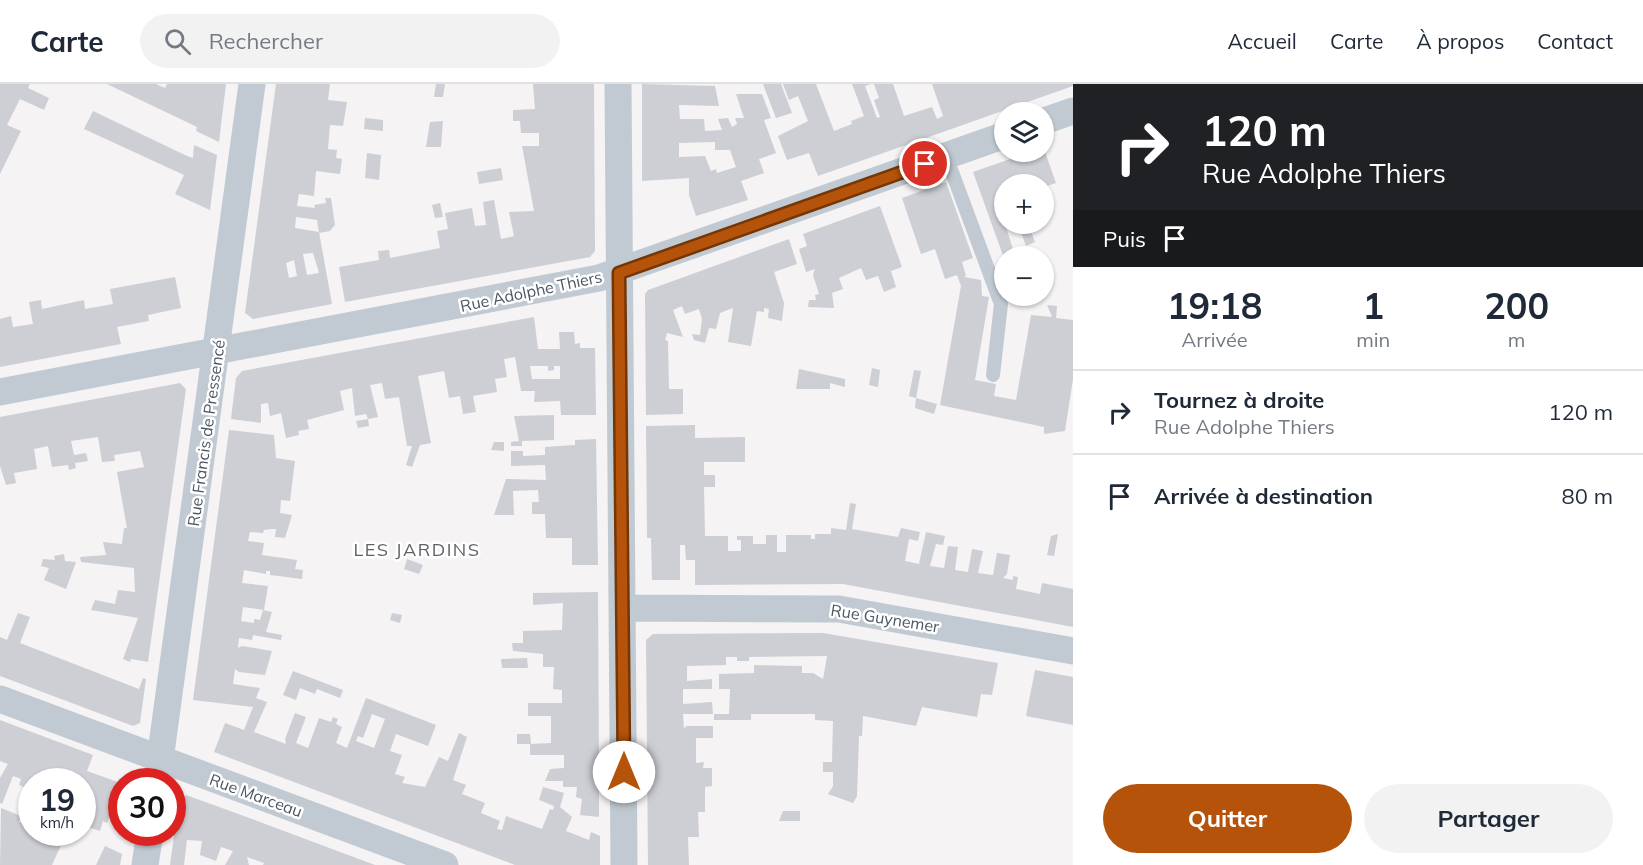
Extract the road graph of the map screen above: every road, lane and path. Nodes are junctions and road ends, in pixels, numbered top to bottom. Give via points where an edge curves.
1 (252, 84) edge
2 (618, 84) edge
3 (1073, 111) edge
4 (1054, 118) edge
5 (994, 139) edge
6 (946, 156) junction
7 (619, 273) junction
8 (217, 352) junction
9 (993, 375) dead end
10 (0, 392) edge
11 (623, 608) junction
12 (1073, 651) edge
13 (0, 699) edge
14 (155, 768) edge
15 (159, 768) edge
16 (186, 779) edge
17 (148, 846) edge
18 (145, 865) edge
19 (445, 865) edge
20 (624, 865) edge

1 - 8 street, Rue Francis de Pressencé
2 - 7 street
3 - 4 street
5 - 6 street, Rue Adolphe Thiers
6 - 7 street, Rue Adolphe Thiers
6 - 9 lane via 1001,304
7 - 8 street, Rue Adolphe Thiers
7 - 11 street
8 - 10 street, Rue Adolphe Thiers
8 - 15 street, Rue Francis de Pressencé
11 - 12 street, Rue Guynemer via 839,609
11 - 20 street
13 - 14 street, Rue Marceau
16 - 19 street, Rue Marceau
17 - 18 street

